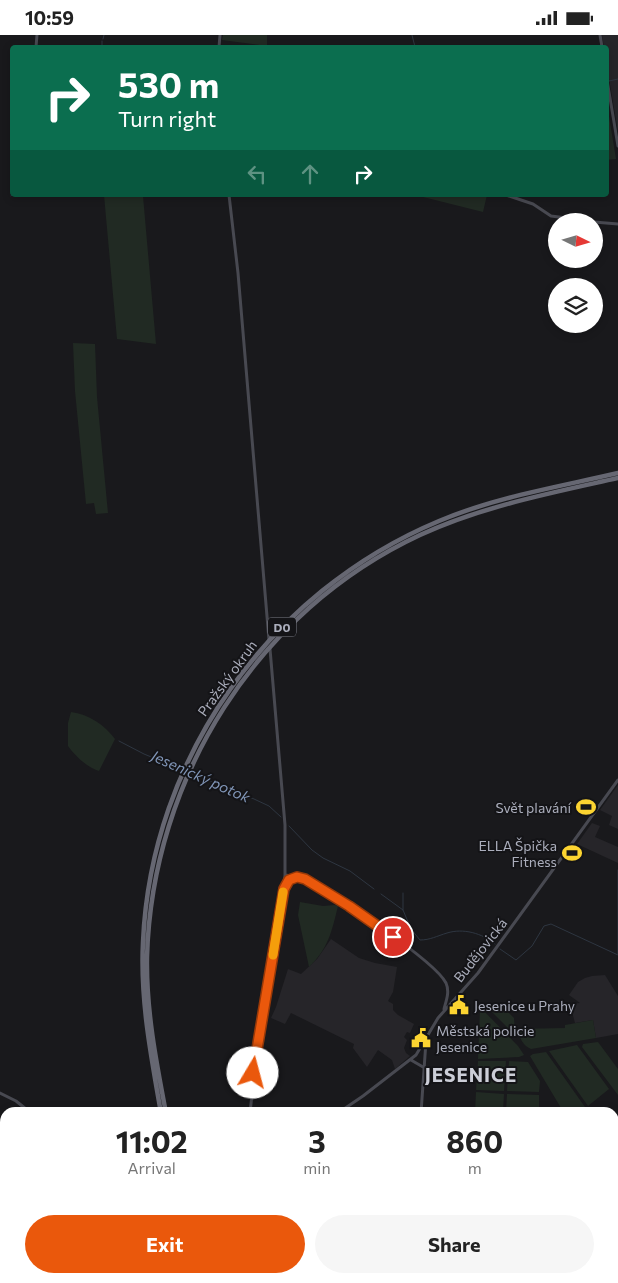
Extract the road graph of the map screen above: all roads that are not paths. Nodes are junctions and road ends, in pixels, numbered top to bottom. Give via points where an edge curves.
1 (609, 88) edge
2 (618, 146) edge
3 (229, 197) edge
4 (512, 197) edge
5 (548, 214) edge
6 (603, 223) edge
7 (618, 224) edge
8 (618, 473) edge
9 (618, 478) edge
10 (189, 764) junction
11 (618, 780) edge
12 (284, 875) junction
13 (297, 877) junction
14 (284, 889) junction
15 (444, 1010) junction
16 (425, 1041) junction
17 (411, 1060) junction
18 (424, 1067) junction
19 (0, 1093) edge
20 (24, 1107) edge
21 (164, 1107) edge
22 (251, 1107) edge
23 (347, 1107) edge
24 (421, 1107) edge
25 (133, 1283) edge
26 (139, 1283) edge

1 - 2 main road
3 - 12 main road via 284,811
4 - 5 main road via 533,204
6 - 7 main road
8 - 10 highway, Pražský okruh / D0 via 498,501 459,514 418,531 358,564 306,604 261,649 218,706
9 - 10 highway, Pražský okruh / D0 via 472,514 420,535 361,568 309,608 264,652 222,709
10 - 21 highway, Pražský okruh / D0 via 160,855 150,907 149,1009
11 - 15 main road, Budějovická via 502,941
12 - 13 main road
12 - 14 main road
13 - 14 main road via 289,880
13 - 15 main road via 342,902 402,943 442,977 448,991
14 - 22 main road via 257,1048
15 - 16 main road, Budějovická
16 - 17 main road, Budějovická
16 - 18 main road
17 - 18 main road
17 - 23 main road, Budějovická
18 - 24 main road
19 - 20 main road
25 - 26 main road

